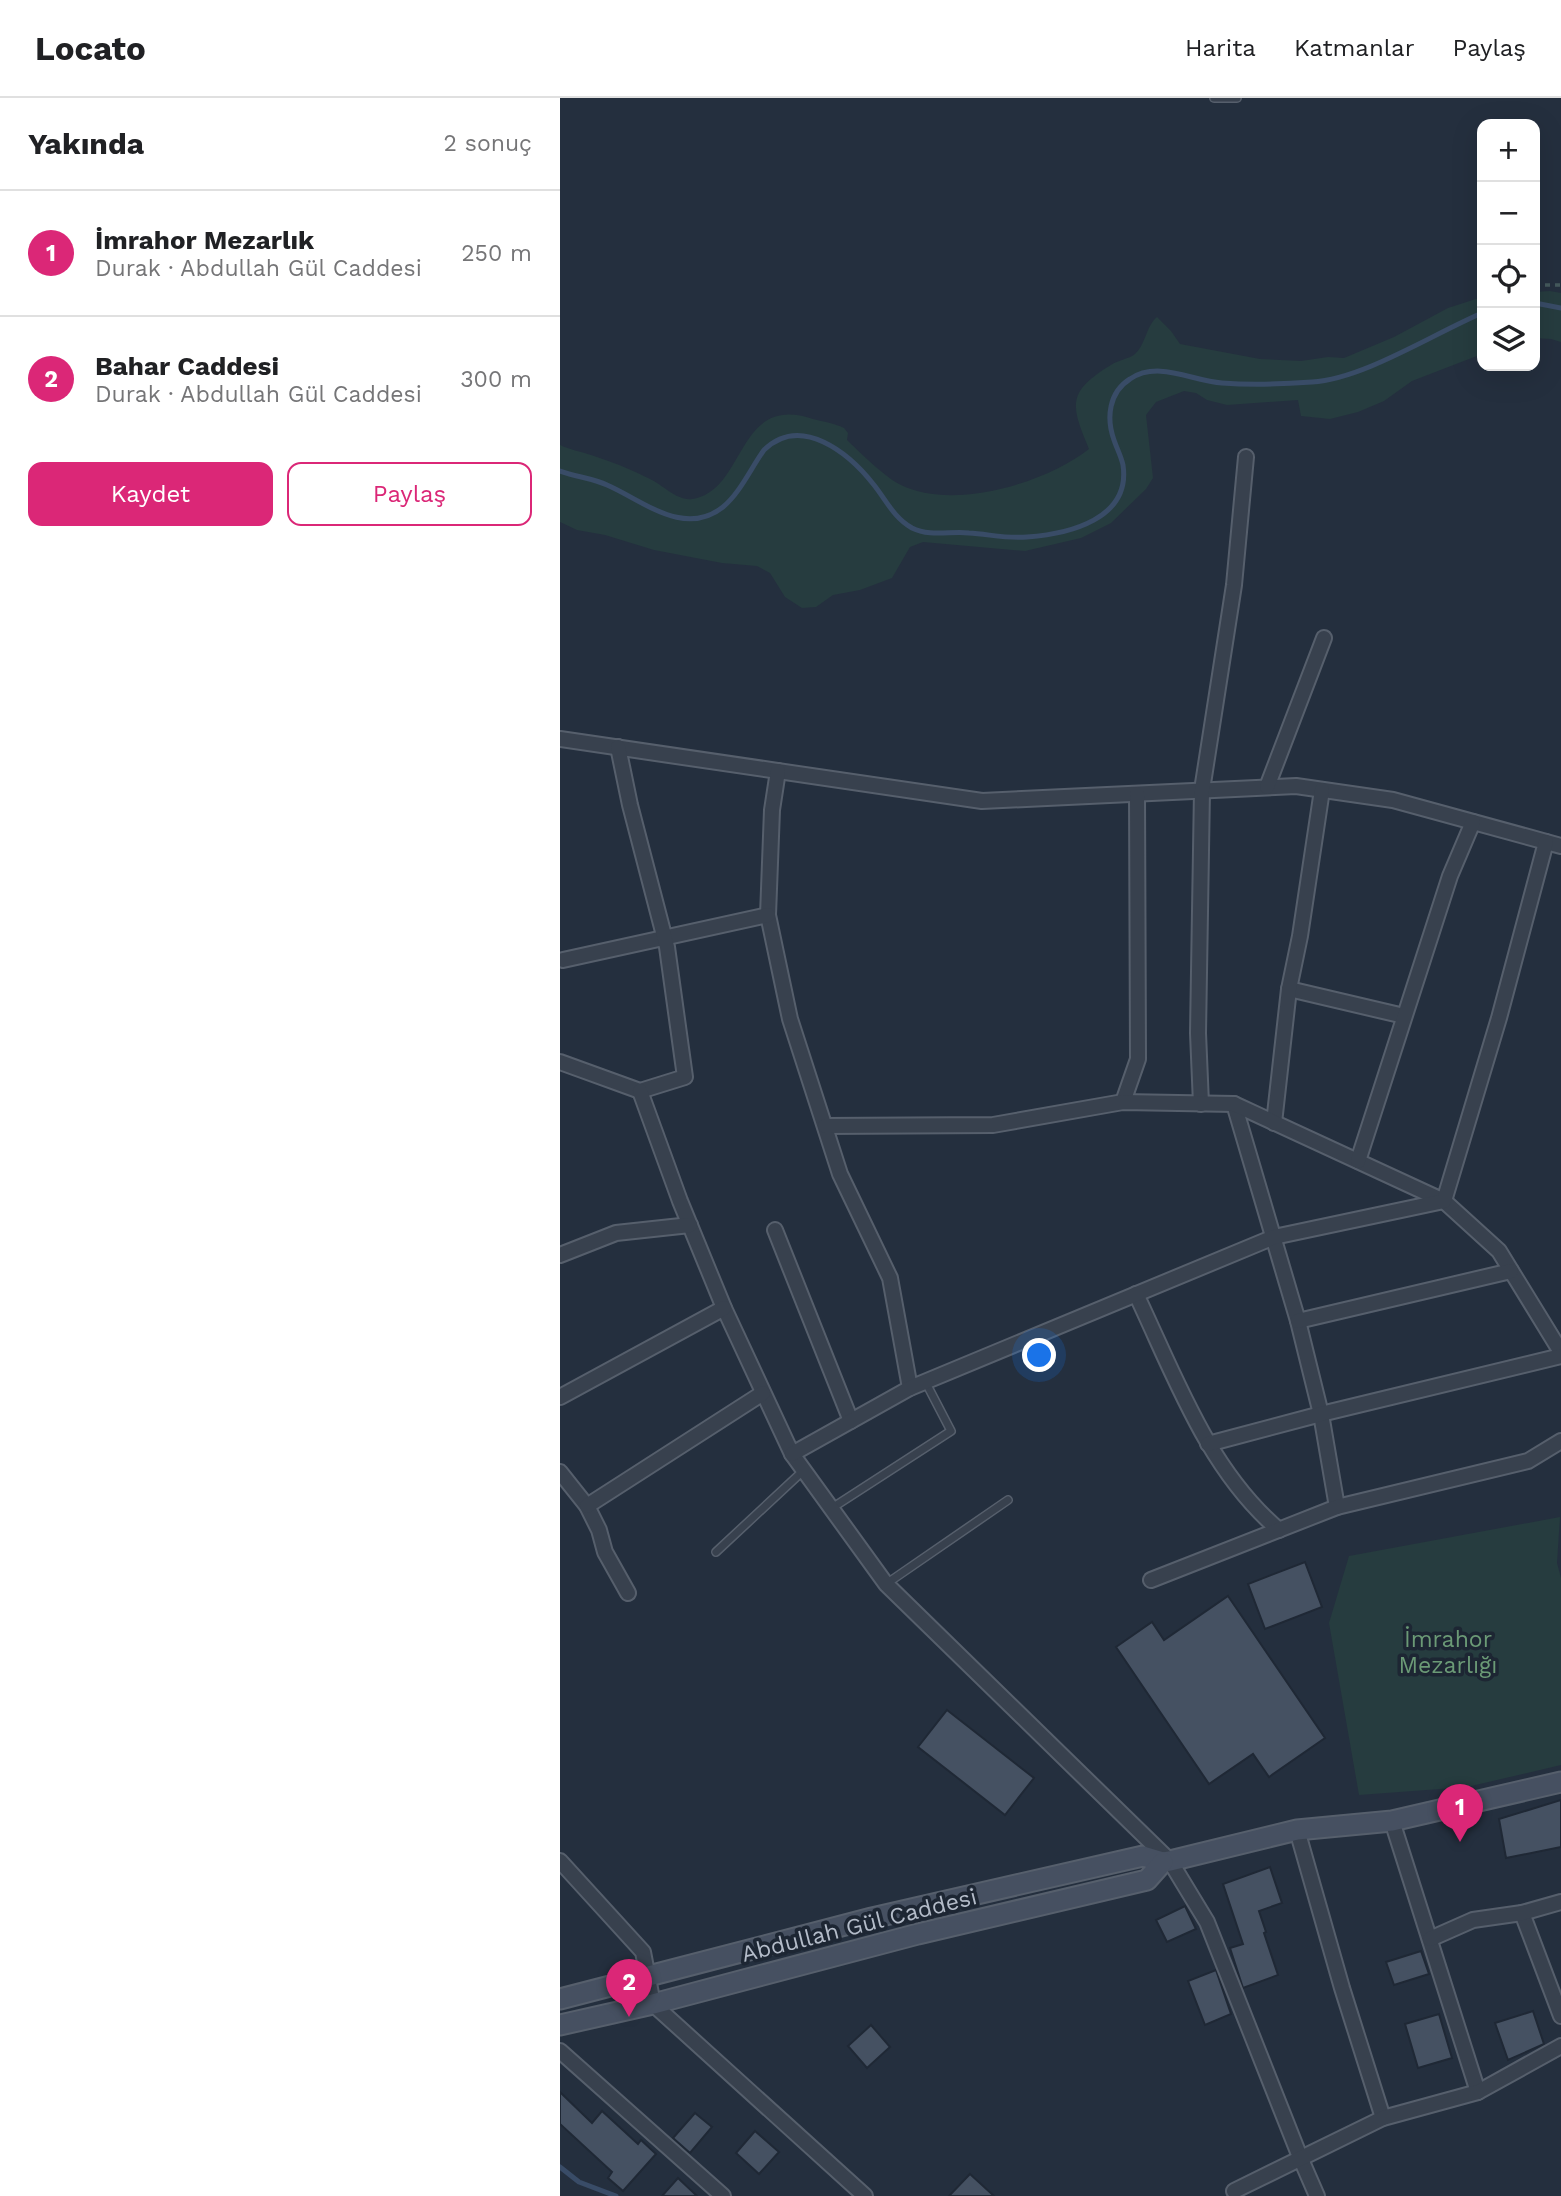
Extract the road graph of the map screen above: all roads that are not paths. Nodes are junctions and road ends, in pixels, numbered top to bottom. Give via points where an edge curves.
1 (1214, 98) edge
2 (1237, 98) edge
3 (1247, 457) dead end
4 (1324, 638) dead end
5 (560, 739) edge
6 (618, 747) junction
7 (778, 771) junction
8 (1267, 788) junction
9 (1202, 790) junction
10 (1322, 790) junction
11 (1137, 793) junction
12 (1473, 822) junction
13 (1554, 844) edge
14 (768, 915) junction
15 (664, 937) junction
16 (563, 960) dead end
17 (1289, 989) junction
18 (1404, 1016) junction
19 (560, 1062) edge
20 (640, 1091) junction
21 (1123, 1102) junction
22 (1201, 1104) junction
23 (1234, 1104) junction
24 (1274, 1123) junction
25 (825, 1126) junction
26 (1358, 1161) junction
27 (1444, 1201) junction
28 (690, 1225) junction
29 (775, 1230) dead end
30 (1273, 1237) junction
31 (560, 1255) edge
32 (1511, 1271) junction
33 (1136, 1294) junction
34 (724, 1308) junction
35 (1298, 1321) junction
36 (1561, 1354) edge
37 (925, 1381) junction
38 (910, 1388) junction
39 (763, 1393) junction
40 (560, 1397) edge
41 (1321, 1414) junction
42 (851, 1421) junction
43 (1561, 1441) edge
44 (1208, 1444) junction
45 (792, 1454) junction
46 (804, 1470) junction
47 (560, 1472) edge
48 (1008, 1500) dead end
49 (587, 1506) junction
50 (1338, 1507) junction
51 (832, 1508) junction
52 (1279, 1530) junction
53 (716, 1552) dead end
54 (1151, 1580) dead end
55 (886, 1584) junction
56 (628, 1592) dead end
57 (1561, 1782) edge
58 (1392, 1821) junction
59 (1297, 1830) junction
60 (560, 1861) edge
61 (1167, 1861) junction
62 (1561, 1902) edge
63 (1522, 1913) junction
64 (1430, 1939) junction
65 (646, 1975) junction
66 (560, 1999) edge
67 (653, 2004) junction
68 (1561, 2016) edge
69 (560, 2025) edge
70 (1561, 2046) edge
71 (560, 2051) edge
72 (1478, 2092) junction
73 (1383, 2118) junction
74 (1300, 2157) junction
75 (1234, 2192) dead end
76 (723, 2196) edge
77 (865, 2196) edge
78 (1317, 2196) edge

1 - 2 lane
3 - 9 street via 1234,585
4 - 8 street
5 - 6 street
6 - 7 street
6 - 15 street
7 - 11 street via 982,801
7 - 14 street
8 - 9 street
8 - 10 street
9 - 11 street
9 - 22 street
10 - 12 street via 1393,800
10 - 17 street
11 - 21 street via 1138,1059
12 - 13 street
12 - 18 street via 1450,876
13 - 27 street
14 - 15 street
14 - 25 street via 790,1019
15 - 16 street
15 - 20 street via 685,1077
17 - 18 street
17 - 24 street
18 - 26 street
19 - 20 street
20 - 28 street
21 - 22 street
21 - 25 street via 993,1125
22 - 23 street
23 - 24 street
23 - 30 street
24 - 26 street
25 - 38 street via 840,1174 890,1278
26 - 27 street
27 - 30 street
27 - 32 street via 1499,1251
28 - 31 street via 615,1233
28 - 34 street
29 - 42 street
30 - 33 street
30 - 35 street
32 - 35 street
32 - 36 street
33 - 37 street
33 - 44 street
34 - 39 street
34 - 40 street
35 - 41 street
36 - 41 street
37 - 38 street
37 - 51 lane via 951,1431
38 - 42 street
39 - 45 street
39 - 49 street
41 - 44 street
41 - 50 street
42 - 45 street
43 - 50 street via 1528,1461
44 - 52 street via 1257,1512
45 - 46 street
46 - 51 street
46 - 53 lane
47 - 49 street
48 - 55 lane
49 - 56 street via 605,1552
50 - 52 street
51 - 55 street
52 - 54 street
55 - 61 street
57 - 58 street, Abdullah Gül Caddesi
58 - 59 street, Abdullah Gül Caddesi
58 - 64 street
59 - 61 street, Abdullah Gül Caddesi
59 - 73 street
60 - 65 street via 643,1952
61 - 65 street, Abdullah Gül Caddesi via 1143,1856
61 - 67 street, Abdullah Gül Caddesi via 1147,1880
61 - 74 street via 1208,1922
62 - 63 street
63 - 64 street via 1473,1920
63 - 68 street
64 - 72 street
65 - 66 street, Abdullah Gül Caddesi
65 - 67 street
67 - 69 street, Abdullah Gül Caddesi
67 - 77 street
70 - 72 street
71 - 76 street
72 - 73 street
73 - 74 street
74 - 75 street
74 - 78 street

